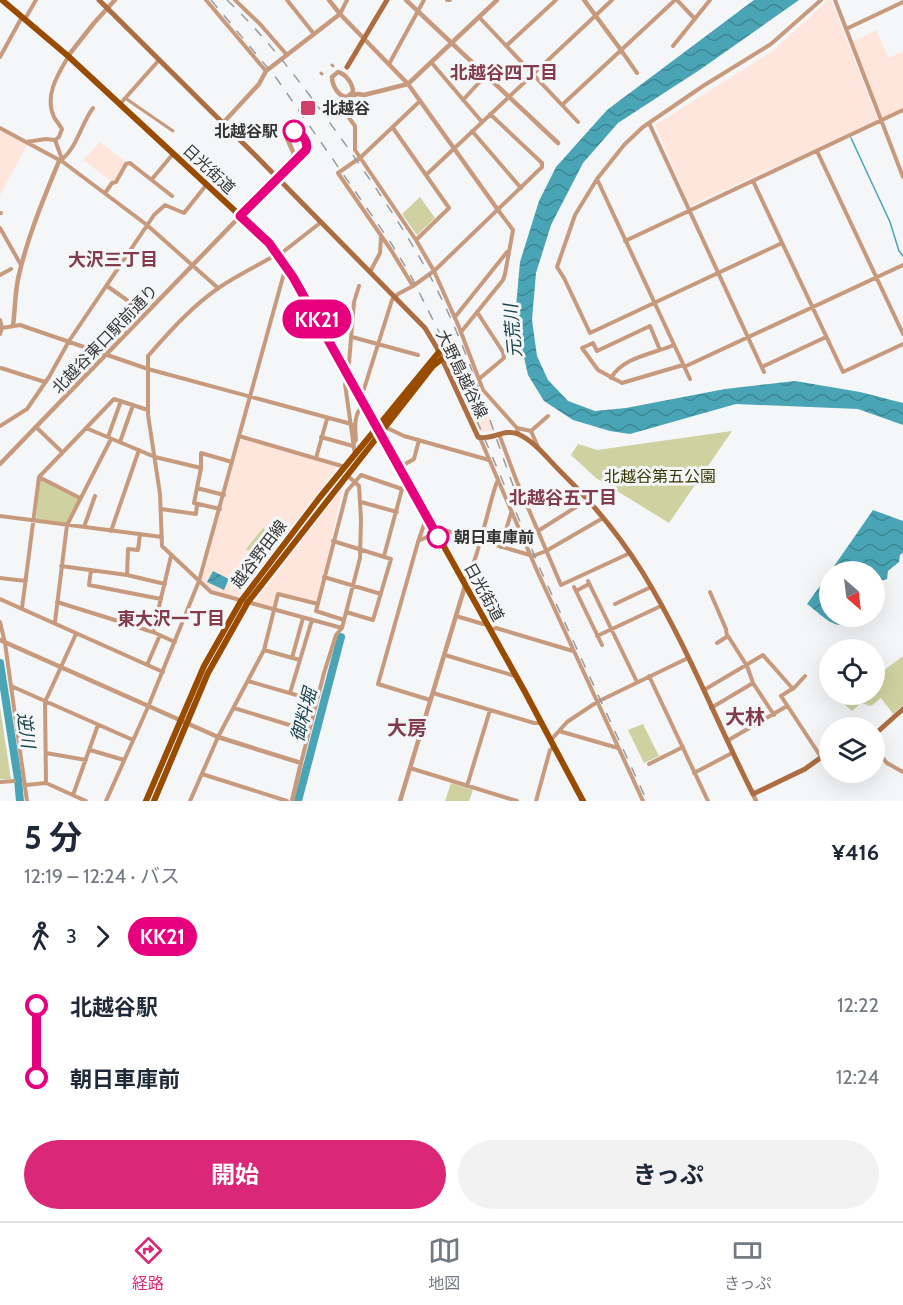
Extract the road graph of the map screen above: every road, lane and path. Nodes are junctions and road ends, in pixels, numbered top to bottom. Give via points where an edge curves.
1 (2, 0) edge
2 (36, 0) edge
3 (99, 0) edge
4 (115, 0) edge
5 (206, 0) edge
6 (235, 0) edge
7 (287, 0) edge
8 (329, 0) edge
9 (347, 0) edge
10 (387, 0) edge
11 (406, 0) edge
12 (424, 0) edge
13 (496, 0) edge
14 (556, 0) edge
15 (585, 0) edge
16 (612, 0) edge
17 (676, 0) edge
18 (710, 0) edge
19 (821, 0) edge
20 (835, 0) edge
21 (903, 2) edge
22 (107, 8) junction
23 (418, 12) junction
24 (340, 14) junction
25 (596, 15) junction
26 (479, 17) junction
27 (23, 18) junction
28 (695, 20) junction
29 (846, 29) junction
30 (314, 34) junction
31 (364, 39) junction
32 (451, 43) junction
33 (507, 46) junction
34 (673, 46) dead end
35 (621, 50) junction
36 (287, 55) junction
37 (68, 56) junction
38 (0, 57) edge
39 (160, 60) junction
40 (431, 62) junction
41 (389, 64) junction
42 (347, 67) junction
43 (266, 71) junction
44 (338, 72) junction
45 (637, 73) dead end
46 (533, 74) junction
47 (486, 75) junction
48 (346, 78) junction
49 (408, 84) junction
50 (353, 88) junction
51 (358, 94) junction
52 (350, 96) junction
53 (509, 97) junction
54 (125, 98) junction
55 (463, 100) junction
56 (420, 101) junction
57 (120, 104) junction
58 (562, 105) junction
59 (341, 107) dead end
60 (93, 108) dead end
61 (903, 110) edge
62 (490, 114) junction
63 (880, 121) junction
64 (482, 122) junction
65 (578, 122) dead end
66 (223, 123) junction
67 (649, 123) junction
68 (0, 128) edge
69 (393, 128) junction
70 (173, 131) dead end
71 (472, 131) junction
72 (55, 140) junction
73 (25, 142) junction
74 (558, 143) dead end
75 (454, 148) junction
76 (817, 151) junction
77 (174, 154) junction
78 (361, 157) junction
79 (61, 160) junction
80 (549, 161) dead end
81 (542, 166) junction
82 (426, 175) junction
83 (903, 177) edge
84 (277, 178) junction
85 (597, 178) junction
86 (152, 179) junction
87 (753, 181) junction
88 (207, 184) junction
89 (521, 188) junction
90 (105, 193) junction
91 (172, 196) dead end
92 (498, 210) junction
93 (689, 210) junction
94 (240, 216) junction
95 (320, 223) junction
96 (147, 225) junction
97 (0, 228) edge
98 (381, 236) junction
99 (416, 240) junction
100 (626, 241) junction
101 (782, 243) junction
102 (508, 251) junction
103 (279, 255) junction
104 (286, 265) junction
105 (903, 265) edge
106 (22, 266) junction
107 (192, 266) junction
108 (11, 269) dead end
109 (434, 271) junction
110 (718, 272) junction
111 (369, 273) junction
112 (0, 275) edge
113 (876, 277) junction
114 (107, 286) junction
115 (359, 286) dead end
116 (413, 286) junction
117 (218, 288) junction
118 (394, 296) junction
119 (654, 302) junction
120 (134, 304) dead end
121 (812, 307) junction
122 (477, 312) junction
123 (455, 317) junction
124 (0, 320) edge
125 (13, 326) junction
126 (1, 331) edge
127 (461, 332) junction
128 (903, 334) edge
129 (352, 337) junction
130 (748, 337) junction
131 (826, 337) junction
132 (69, 341) junction
133 (378, 344) junction
134 (903, 344) edge
135 (674, 345) junction
136 (660, 350) junction
137 (439, 351) junction
138 (106, 355) junction
139 (418, 355) dead end
140 (442, 358) junction
141 (343, 366) junction
142 (684, 366) junction
143 (1, 368) edge
144 (148, 369) junction
145 (350, 377) junction
146 (611, 378) junction
147 (479, 379) junction
148 (690, 379) dead end
149 (45, 382) junction
150 (360, 396) junction
151 (249, 397) junction
152 (121, 401) junction
153 (133, 405) junction
154 (365, 405) junction
155 (148, 410) junction
156 (548, 416) dead end
157 (327, 419) junction
158 (353, 425) junction
159 (0, 426) edge
160 (377, 426) junction
161 (36, 427) junction
162 (86, 428) junction
163 (383, 430) junction
164 (517, 431) junction
165 (531, 431) junction
166 (499, 434) junction
167 (239, 436) junction
168 (321, 437) junction
169 (109, 438) junction
170 (480, 438) junction
171 (420, 440) junction
172 (120, 442) junction
173 (353, 445) junction
174 (538, 449) junction
175 (139, 450) junction
176 (62, 452) junction
177 (355, 455) junction
178 (155, 457) junction
179 (316, 458) junction
180 (490, 460) junction
181 (232, 462) junction
182 (0, 464) edge
183 (345, 466) junction
184 (400, 467) junction
185 (201, 468) junction
186 (347, 475) junction
187 (39, 477) junction
188 (356, 481) junction
189 (498, 482) junction
190 (410, 486) junction
191 (197, 488) junction
192 (402, 489) junction
193 (224, 495) junction
194 (95, 496) dead end
195 (80, 498) junction
196 (587, 500) junction
197 (361, 502) junction
198 (197, 504) junction
199 (161, 509) junction
200 (220, 509) junction
201 (512, 511) junction
202 (397, 512) junction
203 (0, 516) edge
204 (427, 516) junction
205 (603, 518) junction
206 (34, 521) junction
207 (67, 525) junction
208 (84, 527) junction
209 (435, 530) junction
210 (111, 531) junction
211 (538, 531) junction
212 (140, 534) junction
213 (162, 537) junction
214 (480, 540) junction
215 (333, 541) junction
216 (418, 542) junction
217 (501, 547) junction
218 (360, 549) junction
219 (546, 551) junction
220 (630, 553) junction
221 (172, 555) junction
222 (530, 555) junction
223 (384, 556) junction
224 (61, 566) junction
225 (91, 570) junction
226 (127, 575) junction
227 (324, 577) junction
228 (0, 578) edge
229 (26, 581) junction
230 (199, 582) junction
231 (165, 584) junction
232 (464, 584) junction
233 (353, 585) junction
234 (651, 587) junction
235 (710, 592) dead end
236 (381, 594) junction
237 (0, 599) edge
238 (161, 599) junction
239 (57, 602) junction
240 (245, 602) junction
241 (318, 604) junction
242 (615, 604) dead end
243 (661, 606) junction
244 (22, 608) junction
245 (275, 610) junction
246 (346, 612) junction
247 (456, 616) junction
248 (303, 618) junction
249 (312, 620) junction
250 (344, 620) junction
251 (0, 622) edge
252 (55, 622) junction
253 (486, 623) junction
254 (342, 628) junction
255 (612, 629) junction
256 (491, 631) junction
257 (153, 632) junction
258 (76, 634) junction
259 (160, 635) junction
260 (597, 636) junction
261 (727, 637) junction
262 (3, 642) edge
263 (175, 642) junction
264 (717, 643) dead end
265 (602, 645) dead end
266 (264, 650) junction
267 (574, 652) junction
268 (445, 655) junction
269 (292, 658) junction
270 (688, 658) junction
271 (300, 660) junction
272 (147, 665) junction
273 (747, 666) junction
274 (62, 668) junction
275 (163, 672) junction
276 (516, 676) junction
277 (649, 676) junction
278 (805, 676) dead end
279 (248, 681) junction
280 (637, 682) junction
281 (753, 683) junction
282 (11, 686) junction
283 (793, 689) junction
284 (703, 690) junction
285 (432, 692) junction
286 (290, 693) junction
287 (430, 700) junction
288 (317, 701) junction
289 (45, 702) junction
290 (597, 702) junction
291 (787, 706) junction
292 (148, 707) junction
293 (234, 708) junction
294 (711, 708) junction
295 (903, 709) edge
296 (489, 710) junction
297 (774, 715) junction
298 (183, 722) junction
299 (541, 723) junction
300 (98, 725) junction
301 (885, 725) edge
302 (309, 731) junction
303 (559, 731) junction
304 (218, 737) junction
305 (133, 740) junction
306 (727, 741) junction
307 (553, 744) junction
308 (682, 747) junction
309 (618, 748) junction
310 (90, 750) junction
311 (46, 753) junction
312 (732, 753) junction
313 (819, 755) edge
314 (819, 759) edge
315 (86, 760) junction
316 (124, 760) junction
317 (885, 761) edge
318 (301, 763) junction
319 (649, 764) dead end
320 (410, 768) junction
321 (903, 772) edge
322 (694, 773) junction
323 (201, 774) junction
324 (0, 782) edge
325 (14, 782) dead end
326 (46, 783) junction
327 (26, 785) junction
328 (467, 786) junction
329 (73, 795) junction
330 (497, 795) junction
331 (753, 795) junction
332 (27, 801) edge
333 (86, 801) edge
334 (106, 801) edge
335 (146, 801) edge
336 (153, 801) edge
337 (190, 801) edge
338 (287, 801) edge
339 (292, 801) edge
340 (400, 801) edge
341 (495, 801) edge
342 (517, 801) edge
343 (536, 801) edge
344 (583, 801) edge
345 (643, 801) edge
346 (708, 801) edge
347 (756, 801) edge

1 - 27 main road, 日光街道
2 - 27 street
3 - 22 main road, 大野島越谷線
4 - 22 street
5 - 43 street
6 - 36 street
7 - 30 street
8 - 24 street
9 - 24 street
10 - 31 main road
11 - 23 street
12 - 23 street
13 - 26 street
14 - 33 street
15 - 25 street
16 - 25 street
17 - 28 street
17 - 35 street
18 - 28 street
19 - 67 street via 771,44
20 - 29 street
21 - 29 street
22 - 37 street
22 - 39 main road, 大野島越谷線
23 - 32 street
23 - 41 street
24 - 30 street
24 - 31 street
25 - 35 street
25 - 46 street
26 - 32 street
26 - 33 street
27 - 37 main road, 日光街道
27 - 38 street
28 - 34 street
29 - 63 street
30 - 36 street
31 - 41 street
31 - 42 main road
32 - 40 street
32 - 47 street
33 - 46 street
35 - 45 street
35 - 58 street
36 - 43 street
37 - 57 main road, 日光街道
37 - 72 street via 51,98 54,118 62,129
39 - 54 street
39 - 66 main road, 大野島越谷線
40 - 49 street
40 - 55 street
41 - 49 street
42 - 44 street
42 - 48 street
43 - 66 street
44 - 48 street
44 - 52 street via 332,83 342,97
46 - 53 street
46 - 58 street
47 - 53 street
47 - 55 street
48 - 50 street
49 - 51 street
49 - 56 street
50 - 51 street
50 - 52 street
51 - 52 street
53 - 62 street
53 - 74 street
54 - 57 street
54 - 70 street
55 - 64 street
56 - 69 street
56 - 75 street
57 - 77 main road, 日光街道
58 - 65 street
59 - 78 street via 354,126 355,150
60 - 79 street via 70,153
61 - 63 street
62 - 64 street
62 - 81 street
63 - 76 street
63 - 83 street
64 - 71 street
66 - 84 main road, 大野島越谷線
67 - 85 street via 624,145
67 - 93 street
68 - 73 street
69 - 78 street
69 - 82 street
71 - 75 street
71 - 89 street
72 - 73 street
72 - 79 street
73 - 79 street
75 - 82 street
75 - 92 street
76 - 87 street
76 - 113 street
77 - 86 street
77 - 88 main road, 日光街道
78 - 98 street via 338,173
78 - 99 street
79 - 90 street
79 - 106 street via 38,212
80 - 81 street
81 - 89 street
82 - 99 street via 449,208
84 - 84 street via 294,154 286,136 297,131 307,148
84 - 94 street, 北越谷東口駅前通り
84 - 95 main road, 大野島越谷線
85 - 100 street
85 - 119 street via 575,215 556,267 590,333
86 - 90 street via 126,164
86 - 91 street
87 - 93 street
87 - 101 street
88 - 94 main road, 日光街道
88 - 96 street via 184,213 165,205
89 - 92 street
90 - 96 street
92 - 102 street via 513,230
92 - 109 street
93 - 100 street
93 - 110 street
94 - 103 main road, 日光街道
94 - 107 street, 北越谷東口駅前通り
95 - 103 street
95 - 111 main road, 大野島越谷線
96 - 107 street
96 - 114 street
97 - 106 street
98 - 111 street via 380,253
98 - 116 street
99 - 109 street
100 - 119 street
101 - 110 street
101 - 121 street
102 - 122 street via 502,280
102 - 123 street
103 - 104 main road, 日光街道
103 - 117 street
104 - 141 main road, 日光街道
104 - 151 street
105 - 113 street
106 - 125 street
107 - 117 street
107 - 138 street, 北越谷東口駅前通り
108 - 112 street
109 - 116 street
109 - 123 street
110 - 119 street
110 - 130 street
111 - 118 main road, 大野島越谷線
113 - 121 street
113 - 128 street
114 - 120 street
114 - 132 street
115 - 129 street
116 - 118 street
117 - 144 street via 148,356
118 - 133 street
118 - 137 main road, 大野島越谷線
119 - 135 street
121 - 130 street
121 - 131 street
122 - 127 street
122 - 147 street via 504,358
123 - 127 street
124 - 126 street
125 - 126 street
125 - 132 street
127 - 147 street
129 - 133 street
129 - 141 street via 349,363
130 - 131 street via 763,370
130 - 142 street
131 - 134 street via 843,372
132 - 138 street
132 - 149 street
133 - 139 street
133 - 150 street
135 - 136 street
135 - 142 street
136 - 146 street via 618,368
136 - 146 street via 650,327 597,351 593,343 582,348 598,370
137 - 140 main road, 大野島越谷線
137 - 160 main road, 越谷野田線
138 - 144 street
138 - 161 street, 北越谷東口駅前通り
140 - 163 main road, 越谷野田線
140 - 170 main road, 大野島越谷線
141 - 145 main road, 日光街道
142 - 146 street via 627,383
142 - 148 street
143 - 149 street
144 - 151 street
144 - 155 street
145 - 150 main road, 日光街道
145 - 158 street via 345,384
147 - 164 street via 483,390
149 - 159 street via 27,409
150 - 154 main road, 日光街道
151 - 157 street
151 - 167 street
152 - 153 street
152 - 162 street via 114,399
152 - 169 street
153 - 155 street
153 - 172 street
154 - 158 street
154 - 160 main road, 日光街道
155 - 178 street
156 - 165 street
157 - 158 street
157 - 168 street
158 - 173 street
160 - 163 main road, 日光街道
160 - 177 main road, 越谷野田線
161 - 176 street
161 - 182 street, 北越谷東口駅前通り
162 - 169 street
162 - 176 street
163 - 171 street
163 - 184 main road, 日光街道
163 - 186 main road, 越谷野田線
164 - 165 street
164 - 166 main road, 大野島越谷線
164 - 174 main road
165 - 174 street
166 - 170 main road, 大野島越谷線
166 - 211 street
167 - 179 street
167 - 181 street
168 - 173 street
168 - 179 street
169 - 172 street
169 - 195 street
170 - 180 street
171 - 180 street
171 - 184 street via 414,459
172 - 175 street
173 - 177 street
174 - 196 main road
175 - 178 street
175 - 210 street
176 - 187 street
177 - 183 main road, 越谷野田線
178 - 185 street
178 - 199 street
179 - 183 street
180 - 189 street
181 - 185 street via 201,453
181 - 193 street
183 - 240 main road, 越谷野田線
184 - 190 main road, 日光街道
185 - 191 street
186 - 188 street
186 - 240 main road, 越谷野田線
187 - 195 street
187 - 206 street
188 - 192 street via 361,475
188 - 197 street
188 - 215 street via 347,491
189 - 201 street
189 - 214 street
190 - 192 street
190 - 204 main road, 日光街道
191 - 193 street
191 - 198 street
192 - 202 street
193 - 200 street
194 - 208 street
195 - 207 street
196 - 205 main road
196 - 211 street
197 - 202 street
197 - 218 street
198 - 199 street via 196,514
198 - 200 street
199 - 213 street
200 - 230 street
201 - 217 street
201 - 222 street
202 - 223 street
203 - 206 street
204 - 209 main road, 日光街道
204 - 216 street
205 - 219 street
205 - 220 main road
206 - 207 street
206 - 229 street
207 - 208 street
207 - 224 street
208 - 210 street
209 - 214 street
209 - 216 street
209 - 232 main road, 日光街道
210 - 212 street
211 - 219 street
212 - 213 street
212 - 226 street via 138,550 128,549
213 - 221 street via 162,546
214 - 217 street
214 - 232 street
215 - 218 street
215 - 227 street
216 - 287 street via 378,684
217 - 222 street
218 - 223 street
218 - 233 street
219 - 220 street via 561,585
219 - 222 street
220 - 234 main road
221 - 230 street
221 - 231 street
222 - 267 street
223 - 236 street via 391,559
224 - 225 street
224 - 239 street
225 - 226 street
225 - 238 street via 89,585
226 - 231 street
227 - 233 street
227 - 241 street
228 - 229 street
229 - 244 street
230 - 240 street via 211,592
230 - 263 street
231 - 238 street
232 - 247 street
232 - 253 main road, 日光街道
233 - 236 street
233 - 246 street
234 - 242 street
234 - 243 main road
235 - 261 street
236 - 246 street via 374,620
237 - 244 street
238 - 257 street
239 - 252 street
239 - 257 street
240 - 245 street
240 - 298 main road, 越谷野田線
241 - 245 street via 278,594
241 - 250 street via 316,611
243 - 255 street
243 - 270 main road
244 - 252 street
245 - 248 street
245 - 266 street
246 - 250 street
247 - 253 street
247 - 268 street
248 - 249 street
248 - 269 street
249 - 254 street
249 - 271 street
250 - 254 street
251 - 262 street
252 - 258 street
253 - 256 main road, 日光街道
254 - 288 street via 336,635
255 - 260 street
255 - 260 street via 589,582 575,589
255 - 280 street
256 - 267 street via 496,628
256 - 276 main road, 日光街道
257 - 259 street
258 - 272 street
258 - 274 street
259 - 263 street
259 - 272 street
260 - 265 street
261 - 264 street
261 - 273 street
262 - 274 street
262 - 282 street
263 - 275 street
266 - 269 street
266 - 279 street
267 - 290 street
268 - 276 street
268 - 285 street
269 - 271 street
270 - 277 street
270 - 284 main road
271 - 286 street
272 - 275 street
273 - 281 street
273 - 283 street via 763,655
273 - 284 street
274 - 289 street
274 - 292 street
275 - 292 street
276 - 299 main road, 日光街道
277 - 280 street
277 - 308 street
278 - 283 street
279 - 286 street
279 - 293 street
280 - 290 street
281 - 294 street
281 - 297 street
282 - 289 street
282 - 327 street
283 - 291 street via 782,696
284 - 294 main road
285 - 287 street
285 - 296 street
286 - 288 street
287 - 320 street
288 - 302 street
289 - 300 street
289 - 311 street
290 - 303 street
290 - 309 street
291 - 297 street
291 - 313 street
292 - 298 street
292 - 305 street
293 - 302 street
293 - 304 street
294 - 306 main road
295 - 301 main road
296 - 299 street
296 - 328 street
297 - 306 street
298 - 304 street
298 - 335 main road, 越谷野田線
298 - 336 main road, 越谷野田線
299 - 307 main road, 日光街道
300 - 305 street
300 - 310 street
302 - 318 street
303 - 307 street
303 - 309 street
304 - 318 street
304 - 323 street
305 - 316 street
306 - 312 main road
307 - 343 street
307 - 344 main road, 日光街道
308 - 319 street
308 - 322 street
309 - 345 street
310 - 315 street
310 - 316 street
311 - 315 street
311 - 326 street
312 - 322 street
312 - 331 main road
314 - 331 main road
315 - 329 street
316 - 334 street
317 - 321 street
318 - 339 street
320 - 328 street
320 - 340 street
322 - 346 street
323 - 337 street
323 - 338 street
324 - 325 street
326 - 327 street
326 - 329 street
327 - 332 street
328 - 330 street
329 - 333 street
330 - 341 street
330 - 342 street
331 - 347 street

